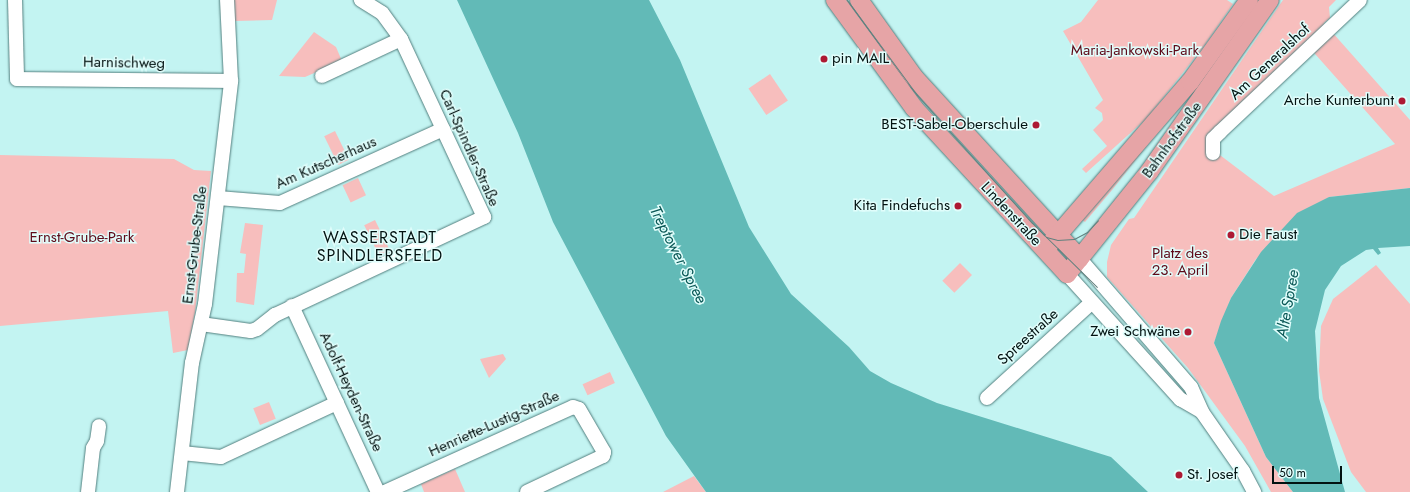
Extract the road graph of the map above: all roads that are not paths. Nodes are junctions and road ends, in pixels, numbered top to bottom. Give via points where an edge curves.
1 (15, 0) edge
2 (227, 0) edge
3 (361, 0) edge
4 (835, 0) edge
5 (859, 0) edge
6 (1270, 0) edge
7 (1360, 0) edge
8 (1243, 2) edge
9 (401, 39) junction
10 (322, 76) dead end
11 (231, 81) junction
12 (443, 128) junction
13 (1213, 153) dead end
14 (218, 198) junction
15 (1058, 235) junction
16 (1045, 251) junction
17 (1080, 259) junction
18 (1067, 274) junction
19 (1092, 302) junction
20 (292, 306) junction
21 (202, 324) junction
22 (987, 398) dead end
23 (337, 403) junction
24 (1202, 412) junction
25 (99, 426) dead end
26 (182, 453) junction
27 (88, 492) edge
28 (176, 492) edge
29 (378, 492) edge
30 (385, 492) edge
31 (527, 492) edge
32 (1254, 492) edge

1 - 11 street, Harnischweg via 17,79
2 - 11 street, Ernst-Grube-Straße
3 - 9 street, Carl-Spindler-Straße via 382,14
4 - 16 main road, Lindenstraße via 914,108
5 - 15 main road, Lindenstraße via 914,77
6 - 17 main road, Bahnhofstraße via 1162,154
7 - 13 street, Am Generalshof via 1213,139
8 - 15 main road, Bahnhofstraße via 1190,82
9 - 10 street
9 - 12 street, Carl-Spindler-Straße
11 - 14 street, Ernst-Grube-Straße
12 - 14 street, Am Kutscherhaus via 280,203
12 - 20 street, Carl-Spindler-Straße via 484,217
14 - 21 street, Ernst-Grube-Straße
15 - 16 main road, Bahnhofstraße
15 - 17 main road, Lindenstraße
16 - 18 main road, Lindenstraße
17 - 18 main road, Bahnhofstraße
17 - 24 street, Lindenstraße via 1179,372 1191,388
18 - 19 street, Lindenstraße
19 - 22 street, Spreestraße
19 - 24 street, Lindenstraße via 1180,399
20 - 21 street, Carl-Spindler-Straße via 251,331
20 - 23 street, Adolf-Heyden-Straße
21 - 26 street, Ernst-Grube-Straße via 192,363
23 - 26 street via 221,457
23 - 29 street, Adolf-Heyden-Straße
24 - 32 street, Lindenstraße via 1243,471
25 - 27 street via 97,442 93,448
26 - 28 street, Ernst-Grube-Straße
30 - 31 street, Henriette-Lustig-Straße via 573,407 579,409 604,452 603,456

